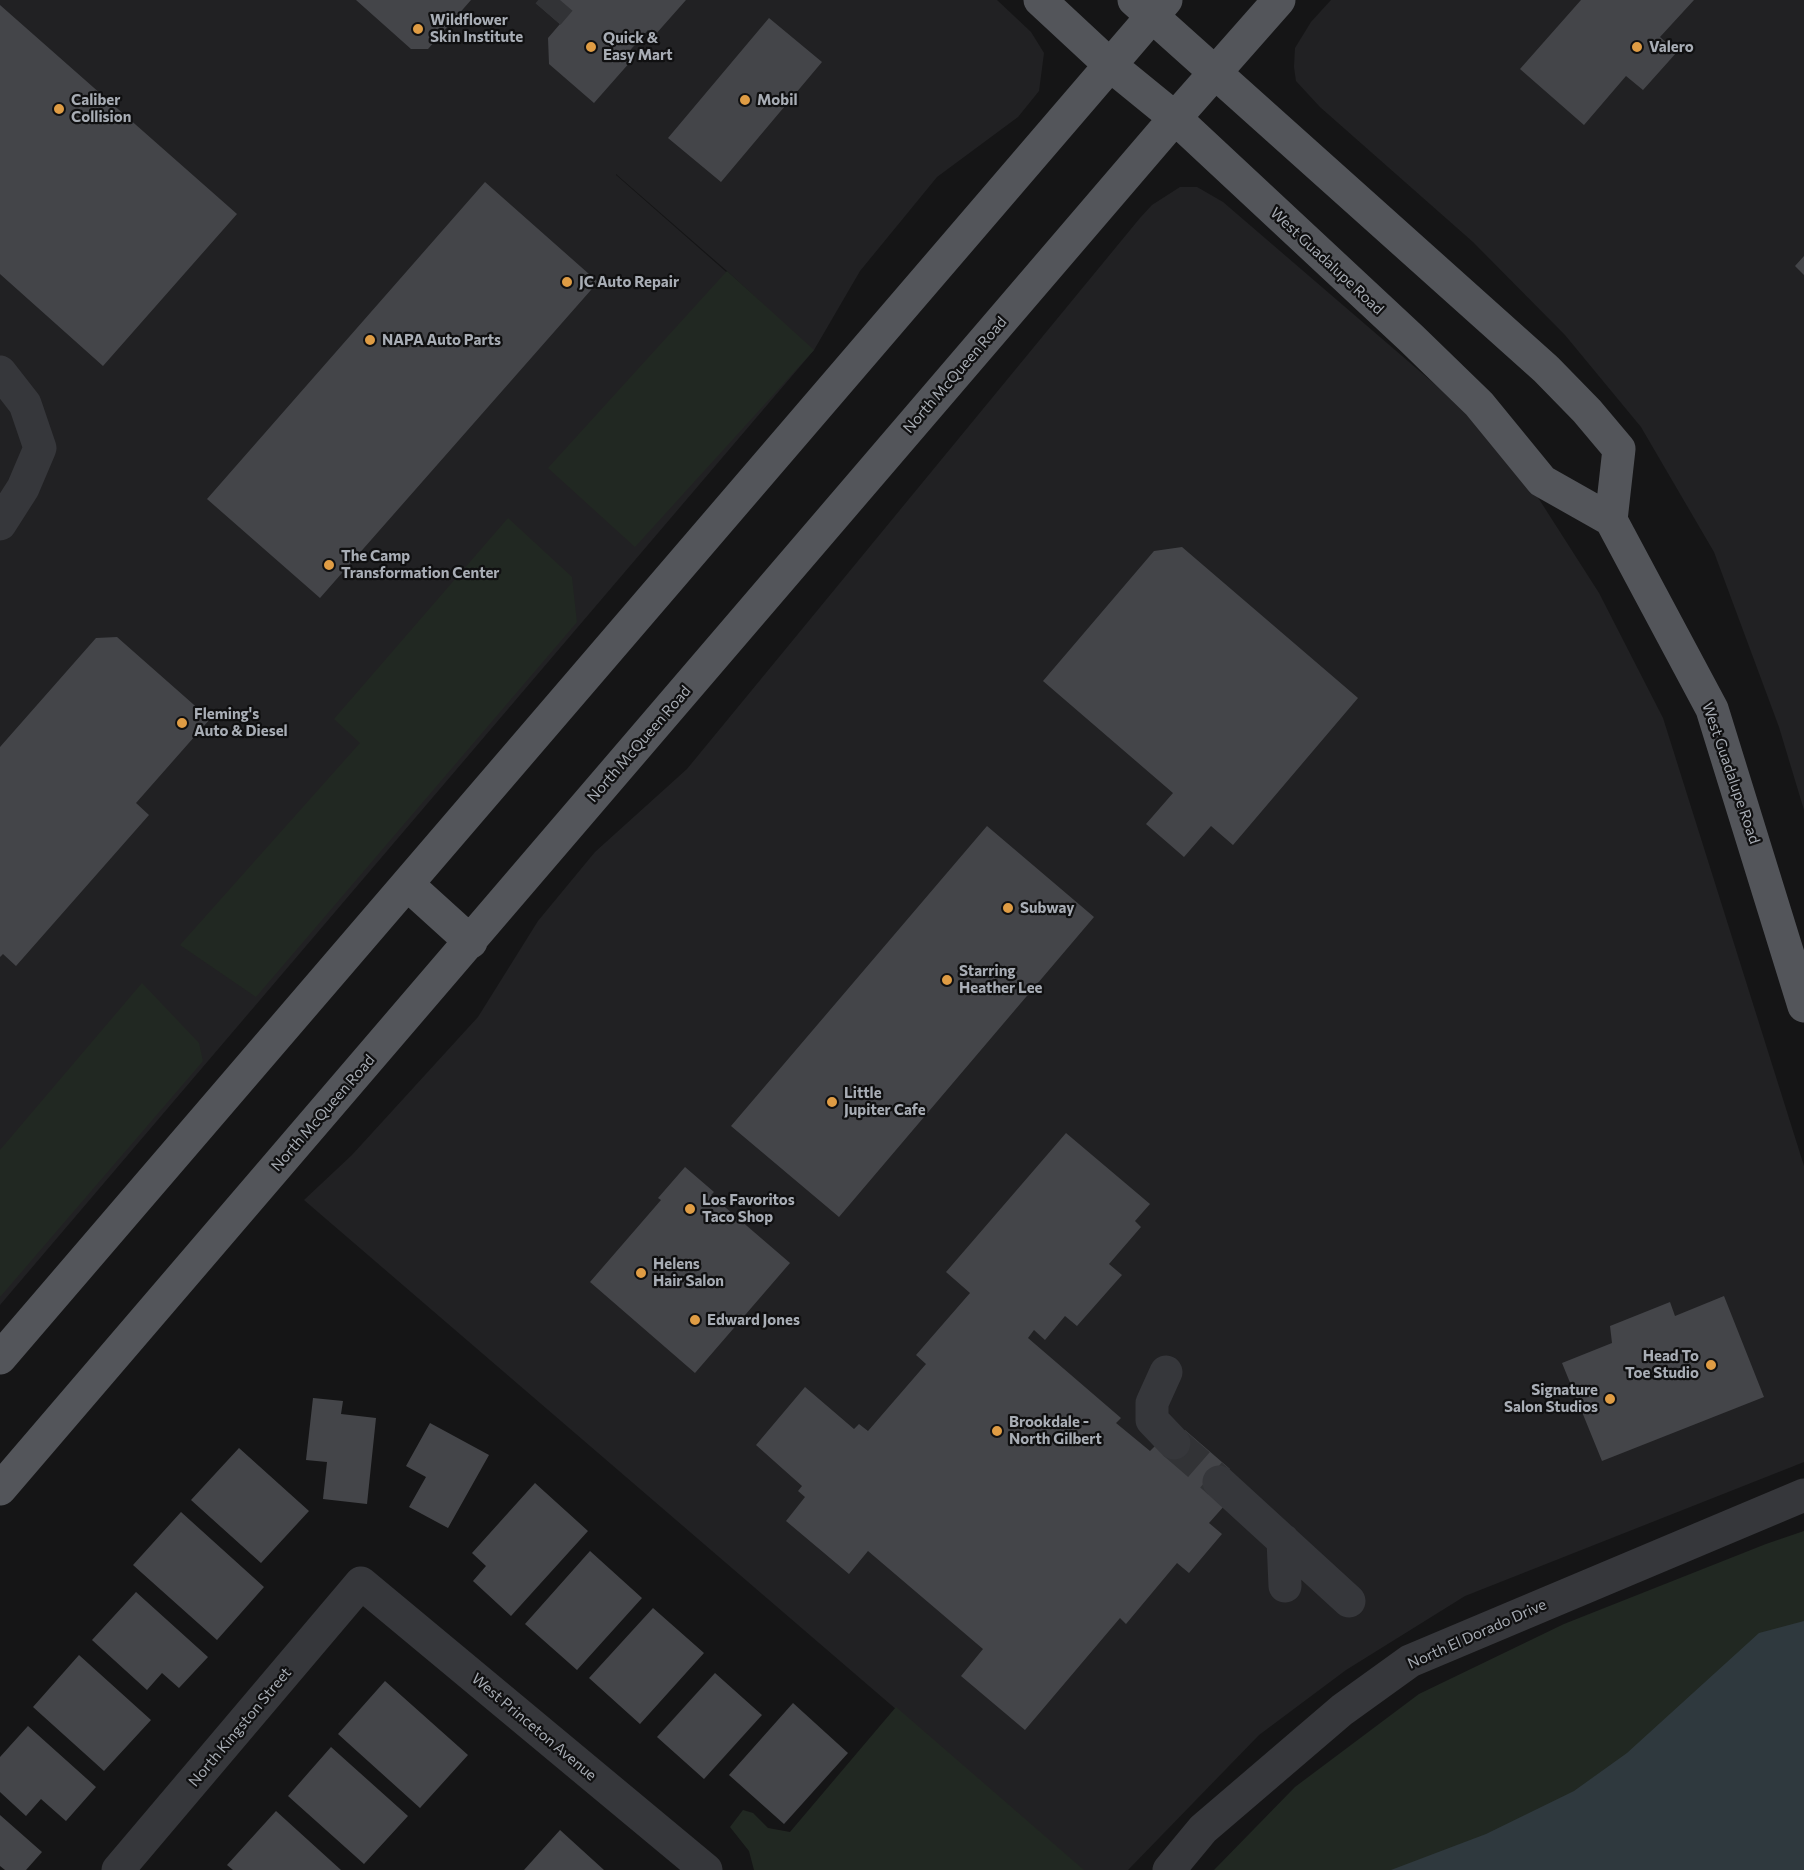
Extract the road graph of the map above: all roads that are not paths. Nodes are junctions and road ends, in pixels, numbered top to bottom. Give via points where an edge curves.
1 (1040, 0) edge
2 (1279, 0) edge
3 (1151, 5) edge
4 (1110, 65) junction
5 (1215, 73) junction
6 (1174, 118) junction
7 (0, 372) edge
8 (1611, 520) junction
9 (0, 524) edge
10 (407, 884) junction
11 (471, 942) junction
12 (1804, 1006) edge
13 (0, 1358) edge
14 (1166, 1372) dead end
15 (1173, 1443) tunnel mouth
16 (1219, 1482) tunnel mouth
17 (0, 1489) edge
18 (1804, 1495) edge
19 (1283, 1540) junction
20 (361, 1583) joint
21 (1285, 1586) dead end
22 (1349, 1600) dead end
23 (118, 1870) edge
24 (706, 1870) edge
25 (1169, 1870) edge

1 - 4 main road, West Guadalupe Road
2 - 5 main road, North McQueen Road
3 - 4 main road
3 - 5 main road
4 - 6 main road, West Guadalupe Road
4 - 10 main road
5 - 6 main road, North McQueen Road
5 - 8 main road via 1546,369 1587,411 1619,449
6 - 8 main road, West Guadalupe Road via 1479,404 1542,481
6 - 11 main road, North McQueen Road
7 - 9 street via 25,404 40,448 23,488
8 - 12 main road, West Guadalupe Road via 1712,709
10 - 11 main road
10 - 13 main road
11 - 17 main road, North McQueen Road
14 - 15 street via 1152,1403 1152,1420
16 - 19 street
18 - 25 street, North El Dorado Drive via 1410,1661 1342,1710 1203,1829
19 - 21 street
19 - 22 street
20 - 23 street, North Kingston Street
20 - 24 street, West Princeton Avenue

